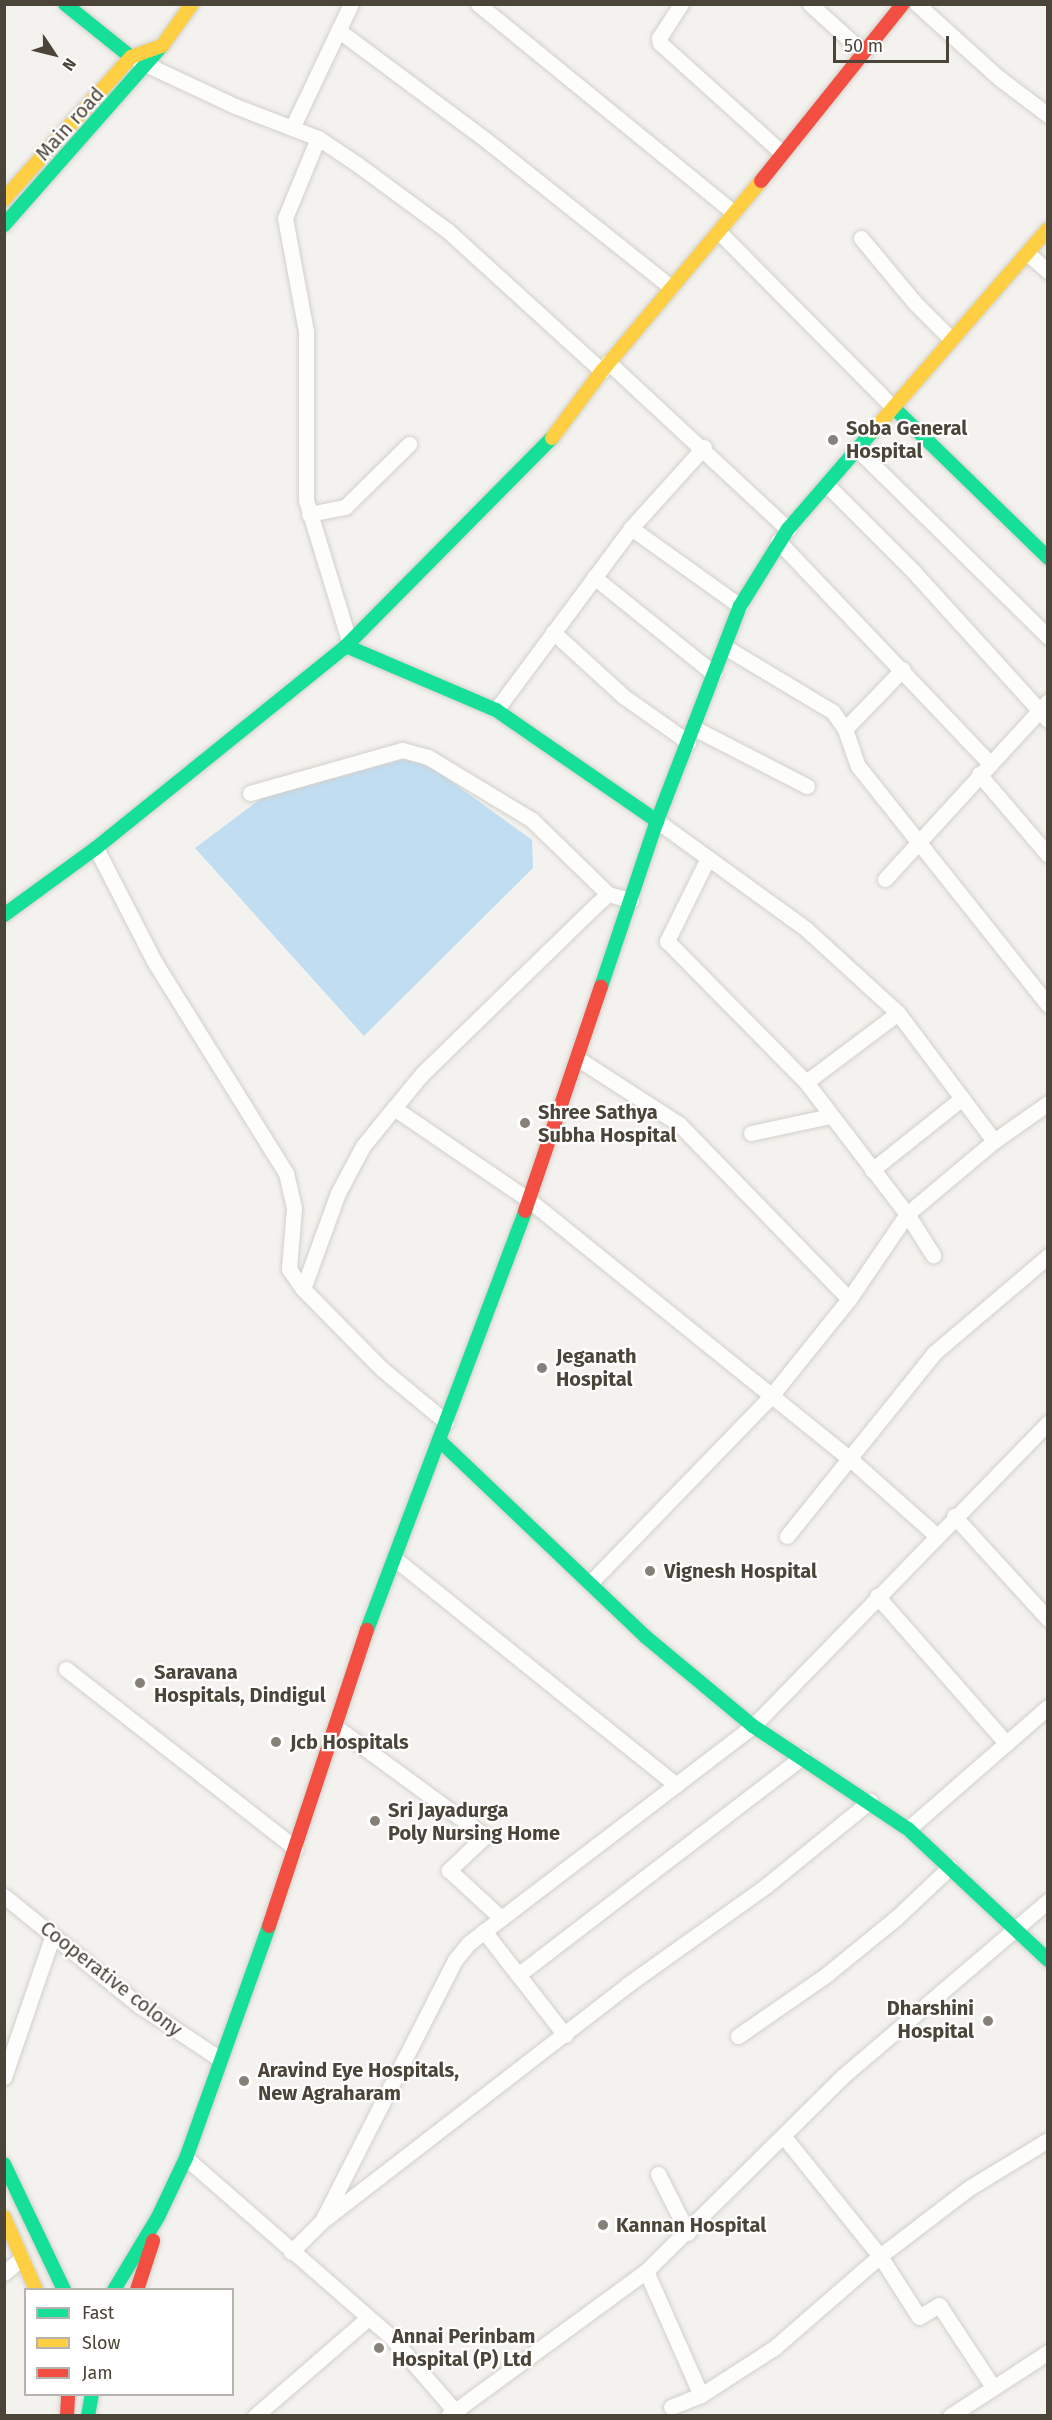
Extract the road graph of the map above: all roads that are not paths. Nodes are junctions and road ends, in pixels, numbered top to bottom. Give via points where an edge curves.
1 (65, 4) edge
2 (351, 4) edge
3 (478, 4) edge
4 (681, 4) edge
5 (810, 4) edge
6 (903, 4) edge
7 (917, 4) edge
8 (191, 5) edge
9 (338, 30) junction
10 (162, 46) junction
11 (864, 53) junction
12 (132, 57) junction
13 (148, 67) junction
14 (1047, 115) edge
15 (292, 128) junction
16 (318, 138) junction
17 (782, 153) junction
18 (4, 199) edge
19 (733, 212) junction
20 (4, 225) edge
21 (1047, 229) edge
22 (720, 233) junction
23 (861, 238) dead end
24 (1027, 253) junction
25 (1047, 271) edge
26 (671, 287) junction
27 (950, 338) junction
28 (605, 366) junction
29 (895, 409) junction
30 (409, 444) dead end
31 (704, 447) junction
32 (858, 450) junction
33 (827, 485) junction
34 (309, 514) junction
35 (631, 528) junction
36 (783, 535) junction
37 (1047, 558) edge
38 (594, 577) junction
39 (740, 606) junction
40 (553, 632) junction
41 (1047, 637) edge
42 (348, 644) junction
43 (725, 647) junction
44 (903, 669) junction
45 (714, 674) junction
46 (496, 710) junction
47 (1044, 710) edge
48 (845, 729) junction
49 (691, 735) junction
50 (985, 769) junction
51 (807, 786) dead end
52 (250, 793) dead end
53 (657, 821) junction
54 (919, 847) junction
55 (96, 848) junction
56 (1047, 855) edge
57 (708, 858) junction
58 (885, 879) dead end
59 (608, 894) junction
60 (631, 900) junction
61 (4, 915) edge
62 (1047, 1005) edge
63 (898, 1013) junction
64 (577, 1058) junction
65 (806, 1082) junction
66 (962, 1099) junction
67 (1047, 1103) edge
68 (394, 1108) junction
69 (830, 1116) junction
70 (751, 1133) dead end
71 (994, 1141) junction
72 (872, 1170) junction
73 (529, 1200) junction
74 (907, 1214) junction
75 (933, 1255) dead end
76 (1047, 1256) edge
77 (303, 1289) junction
78 (849, 1299) junction
79 (771, 1396) junction
80 (446, 1422) junction
81 (1046, 1428) edge
82 (439, 1440) junction
83 (848, 1457) junction
84 (954, 1516) junction
85 (936, 1535) junction
86 (787, 1536) dead end
87 (394, 1558) junction
88 (590, 1583) junction
89 (877, 1596) junction
90 (1047, 1619) edge
91 (66, 1670) dead end
92 (1047, 1707) edge
93 (753, 1726) junction
94 (336, 1727) junction
95 (1006, 1743) junction
96 (802, 1757) junction
97 (676, 1785) junction
98 (870, 1801) junction
99 (908, 1829) junction
100 (295, 1848) junction
101 (950, 1866) junction
102 (4, 1896) edge
103 (1047, 1901) edge
104 (501, 1918) junction
105 (1017, 1927) junction
106 (483, 1931) junction
107 (53, 1935) junction
108 (1047, 1960) edge
109 (518, 1975) junction
110 (565, 2035) junction
111 (738, 2036) dead end
112 (220, 2059) junction
113 (4, 2077) edge
114 (785, 2138) junction
115 (1047, 2140) edge
116 (186, 2158) junction
117 (4, 2164) edge
118 (658, 2174) dead end
119 (4, 2217) edge
120 (158, 2217) junction
121 (321, 2221) junction
122 (688, 2234) junction
123 (291, 2252) junction
124 (880, 2256) junction
125 (22, 2258) junction
126 (646, 2271) junction
127 (4, 2273) edge
128 (36, 2288) edge
129 (64, 2288) edge
130 (115, 2288) edge
131 (137, 2288) edge
132 (368, 2318) junction
133 (1047, 2352) edge
134 (993, 2387) junction
135 (701, 2395) junction
136 (68, 2396) edge
137 (92, 2396) edge
138 (671, 2408) dead end
139 (454, 2414) edge
140 (67, 2415) edge
141 (88, 2415) edge
142 (255, 2415) edge
143 (950, 2415) edge

1 - 12 main road
2 - 9 street
3 - 19 street
4 - 17 street via 659,38 660,43
5 - 11 street
6 - 11 main road
7 - 14 street via 999,78
8 - 10 main road, Main road
9 - 15 street
9 - 26 street via 486,140
10 - 12 main road
10 - 13 main road, Main road
11 - 17 main road
12 - 13 street
12 - 18 main road, Main road
13 - 15 street
13 - 20 main road, Main road
15 - 16 street
16 - 28 street via 448,231
16 - 34 street via 285,218 306,331 304,461
17 - 19 main road
19 - 22 main road
21 - 24 main road
22 - 26 main road
22 - 29 street
23 - 27 street
24 - 25 street
24 - 27 main road
26 - 28 main road
27 - 29 main road
28 - 31 street
28 - 42 main road via 555,435
29 - 32 main road
29 - 37 main road
30 - 34 street via 345,507
31 - 35 street
31 - 36 street
32 - 33 main road
32 - 41 street
33 - 36 main road
33 - 47 street
34 - 42 street
35 - 38 street
35 - 39 street
36 - 39 main road
36 - 44 street
38 - 40 street
38 - 45 street
39 - 43 main road
40 - 46 street
40 - 49 street via 623,696
42 - 46 main road
42 - 55 main road
43 - 45 main road
43 - 48 street via 833,712
44 - 48 street
44 - 50 street
45 - 49 main road
46 - 53 main road
47 - 50 street
48 - 54 street via 858,766
49 - 51 street
49 - 53 main road
50 - 54 street
50 - 56 street
52 - 59 street via 402,750 428,757 532,820
53 - 57 street
53 - 60 main road
54 - 58 street
54 - 62 street
55 - 61 main road
55 - 77 street via 154,961 286,1173 294,1208 289,1269
57 - 63 street via 806,929
57 - 65 street via 667,941
59 - 60 street
59 - 68 street via 422,1074
60 - 64 main road
63 - 65 street
63 - 66 street
64 - 73 main road
64 - 78 street via 679,1124
65 - 69 street
66 - 71 street
66 - 72 street
67 - 71 street
68 - 73 street
68 - 77 street via 363,1146 338,1192
69 - 70 street
69 - 72 street
71 - 74 street
72 - 74 street
73 - 79 street
73 - 80 main road
74 - 75 street
74 - 78 street
76 - 83 street via 934,1353
77 - 80 street via 382,1369
78 - 79 street
79 - 83 street
79 - 88 street
80 - 82 main road
81 - 84 street
82 - 87 main road
82 - 88 main road
83 - 85 street
83 - 86 street
84 - 85 street
84 - 90 street
85 - 89 street
87 - 94 main road
87 - 97 street
88 - 93 main road via 646,1637
89 - 93 street
89 - 95 street
91 - 100 street
92 - 95 street
93 - 96 main road
93 - 97 street
94 - 100 main road
94 - 104 street via 485,1836 449,1870
95 - 99 street
96 - 98 main road
96 - 109 street
97 - 104 street
98 - 99 main road
98 - 110 street via 767,1886 627,1985
99 - 101 main road
100 - 112 main road
101 - 105 main road
101 - 111 street via 896,1918 826,1975
102 - 107 street, Cooperative colony
103 - 105 street
104 - 106 street
105 - 108 main road
105 - 114 street via 843,2076
106 - 109 street
106 - 121 street via 455,1960
107 - 112 street, Cooperative colony via 140,2006
107 - 113 street
109 - 110 street
110 - 121 street
112 - 116 main road
114 - 122 street
114 - 124 street
115 - 124 street via 969,2188
116 - 120 main road
116 - 123 street
117 - 129 main road
118 - 122 street
119 - 125 main road
120 - 130 main road
120 - 131 main road
121 - 123 street
122 - 126 street
123 - 132 street
124 - 134 street via 919,2317 939,2305
124 - 135 street via 774,2348
125 - 127 street
125 - 128 main road
126 - 135 street
126 - 139 street
132 - 139 street via 392,2338
132 - 142 street
133 - 134 street
134 - 143 street
135 - 138 street
136 - 140 main road
137 - 141 main road

